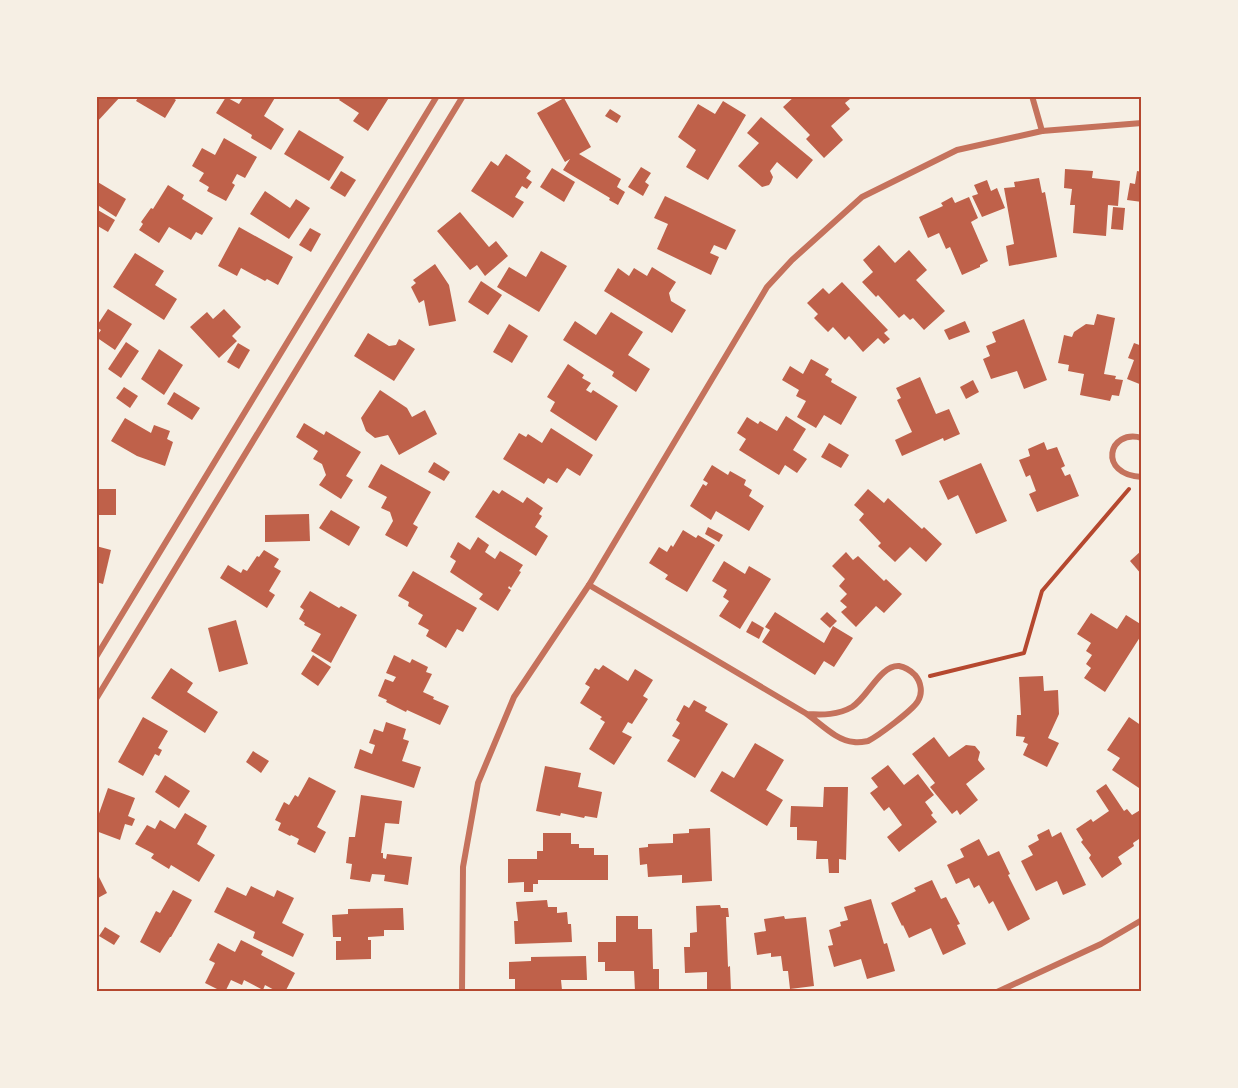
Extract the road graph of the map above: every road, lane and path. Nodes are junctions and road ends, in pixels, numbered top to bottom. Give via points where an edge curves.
1 (437, 96) edge
2 (463, 96) edge
3 (1032, 96) edge
4 (1142, 123) edge
5 (1042, 130) junction
6 (1142, 438) edge
7 (1141, 477) edge
8 (589, 585) junction
9 (96, 657) edge
10 (917, 679) junction
11 (96, 699) edge
12 (807, 714) junction
13 (1142, 920) edge
14 (462, 992) edge
15 (997, 992) edge

1 - 9 street
2 - 11 street
3 - 5 street
4 - 5 street
5 - 8 street via 957,150 862,197 792,260 767,287
6 - 7 street via 1124,438 1112,453 1117,468
7 - 10 path via 1042,591 1024,653
8 - 12 street
8 - 14 street via 514,696 478,783 463,867
10 - 12 street via 899,666 888,668 852,707 832,714
10 - 12 street via 921,689 918,701 884,731 864,742 841,738
13 - 15 street via 1101,944

